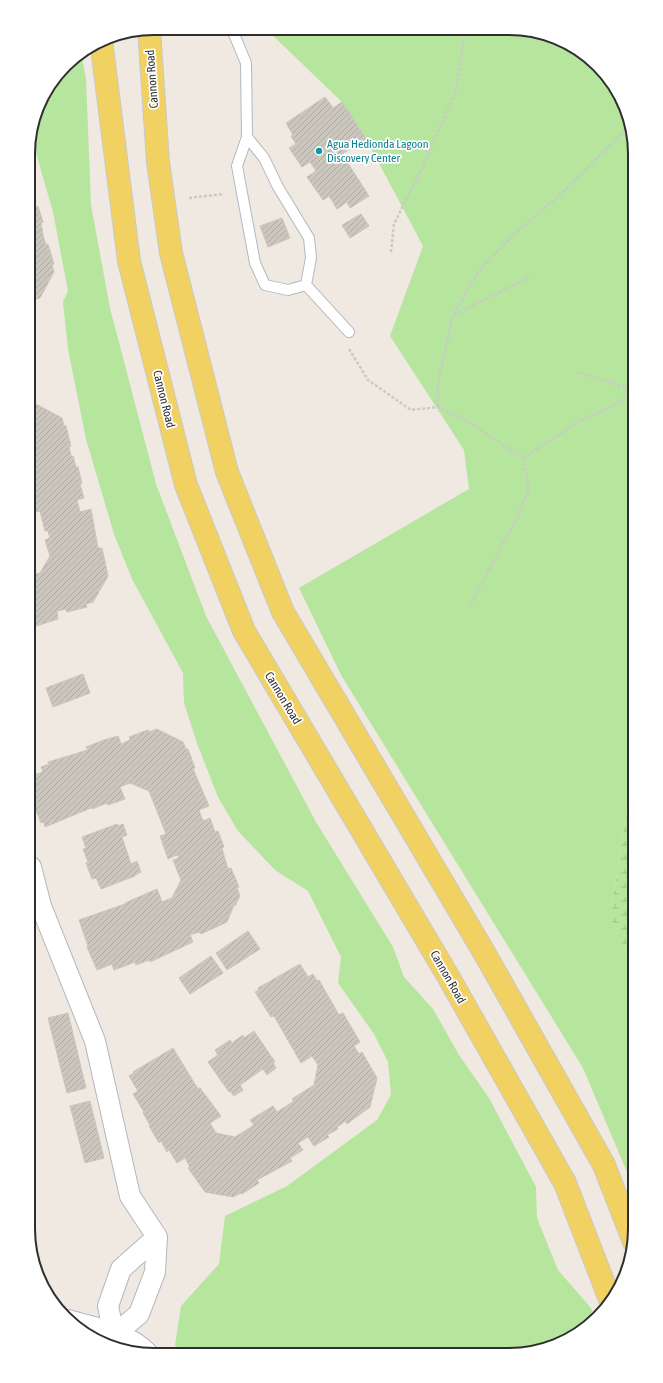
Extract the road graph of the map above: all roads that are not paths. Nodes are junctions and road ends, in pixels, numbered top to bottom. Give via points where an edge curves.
1 (149, 35) edge
2 (234, 35) edge
3 (102, 47) edge
4 (247, 137) junction
5 (306, 285) junction
6 (349, 332) dead end
7 (36, 907) edge
8 (628, 1227) edge
9 (157, 1237) junction
10 (608, 1295) edge
11 (86, 1326) edge
12 (114, 1335) junction
13 (141, 1347) edge

1 - 8 main road, Cannon Road via 158,162 171,253 227,472 283,612 485,954 604,1165
2 - 4 lane via 246,63
3 - 10 main road, Cannon Road via 129,261 186,485 244,631 448,976 565,1184
4 - 5 lane via 264,158 278,187 309,238 311,258
4 - 5 lane via 236,166 255,263 265,285 288,290
5 - 6 lane
7 - 9 street via 95,1041 130,1196
9 - 12 street via 155,1272 139,1314
9 - 12 street via 121,1269 108,1306
11 - 12 street
12 - 13 street

